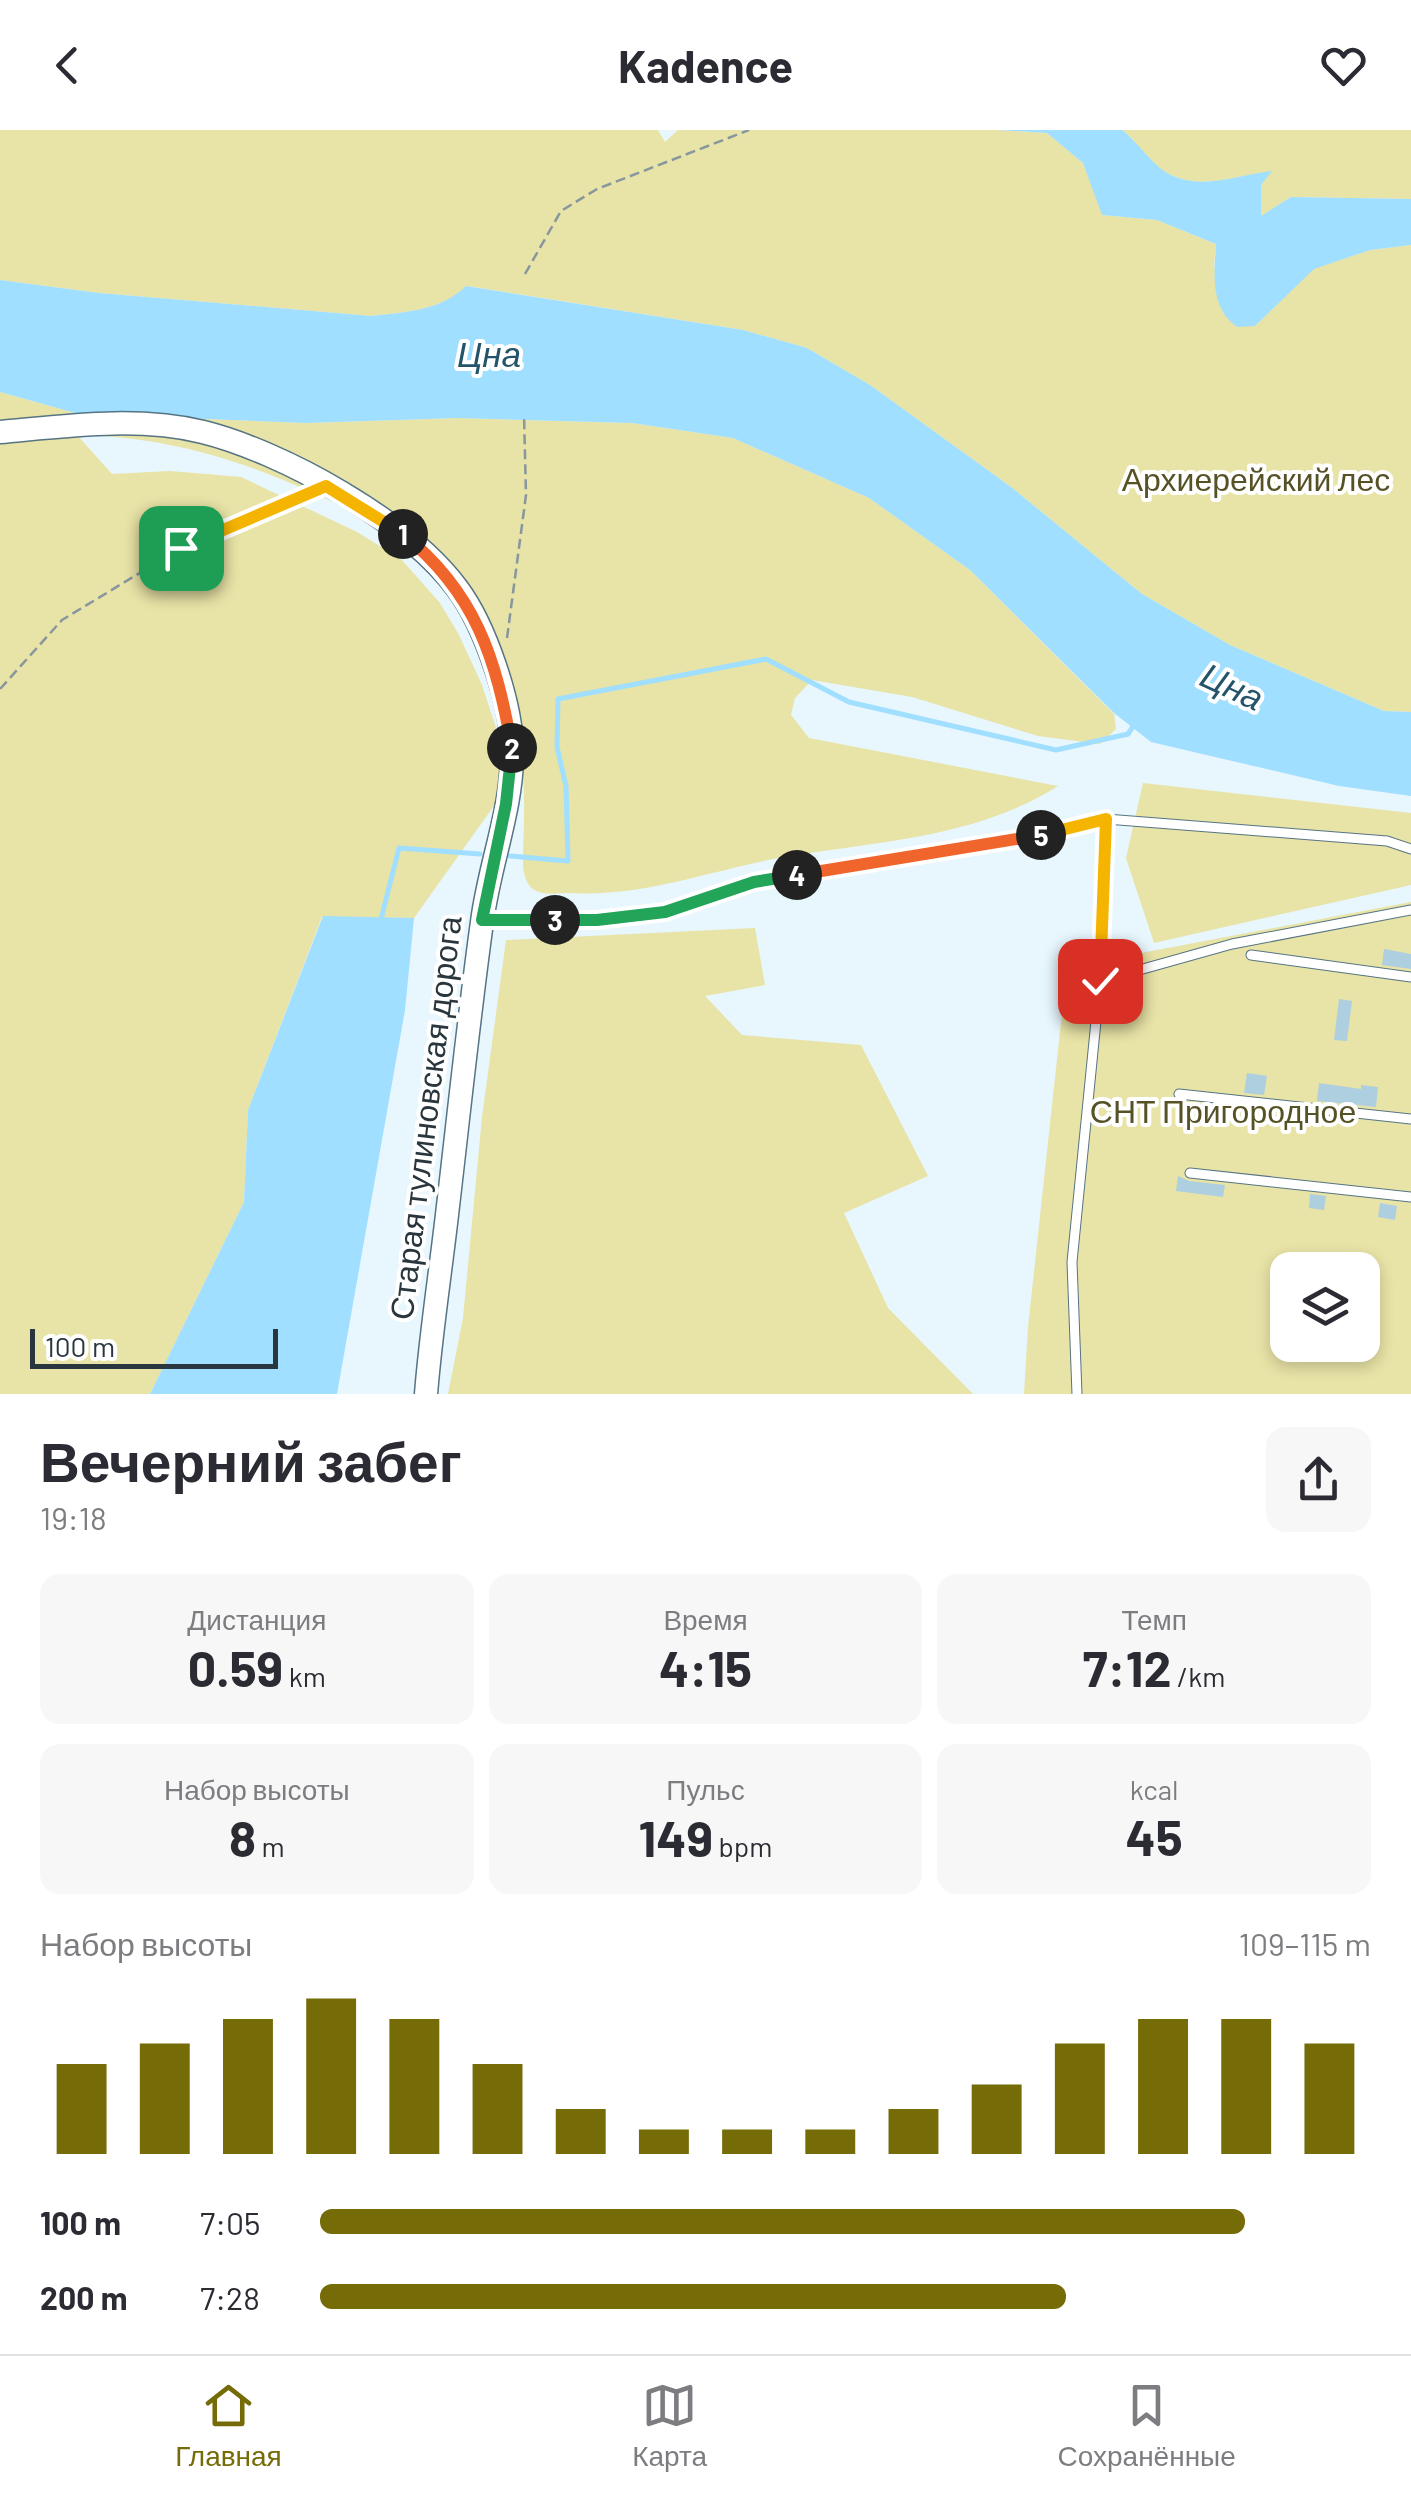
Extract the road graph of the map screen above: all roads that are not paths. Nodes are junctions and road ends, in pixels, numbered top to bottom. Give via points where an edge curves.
1 (0, 432) edge
2 (1106, 819) junction
3 (1411, 849) edge
4 (1411, 910) edge
5 (482, 920) junction
6 (1251, 955) dead end
7 (1411, 977) edge
8 (1100, 981) junction
9 (1179, 1094) dead end
10 (1411, 1119) edge
11 (1190, 1173) dead end
12 (1411, 1197) edge
13 (426, 1394) edge
14 (1077, 1394) edge

1 - 5 street, Старая тулиновская дорога via 139,423 202,432 326,486 427,554 458,589 478,626 501,687 512,750
2 - 3 lane via 1387,841
2 - 5 lane via 1022,840 754,882 665,912 597,920
2 - 8 lane
4 - 8 lane via 1232,944
5 - 13 street, Старая тулиновская дорога
6 - 7 lane
8 - 14 lane via 1072,1262
9 - 10 lane
11 - 12 lane

